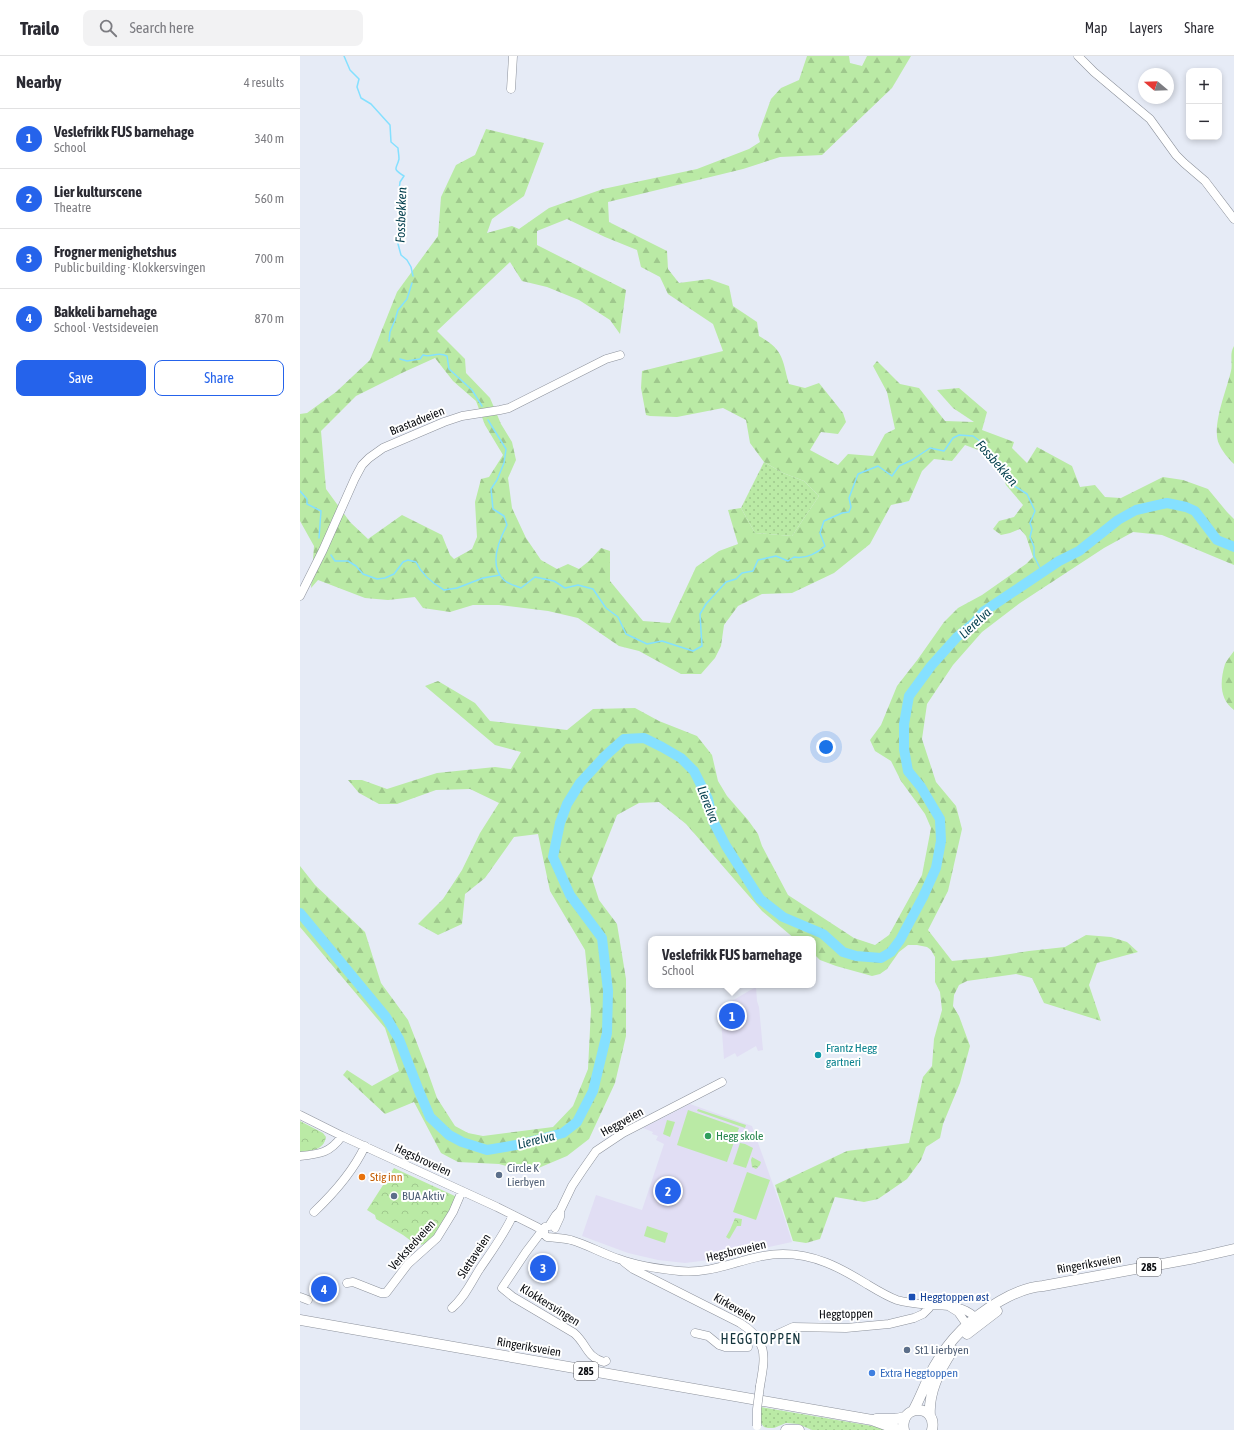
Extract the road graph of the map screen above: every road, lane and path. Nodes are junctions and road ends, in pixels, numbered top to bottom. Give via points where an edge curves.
1 (514, 56) edge
2 (1078, 56) edge
3 (511, 88) dead end
4 (1234, 219) edge
5 (620, 355) dead end
6 (300, 596) edge
7 (722, 1082) dead end
8 (300, 1115) edge
9 (334, 1132) junction
10 (342, 1136) junction
11 (365, 1146) junction
12 (326, 1150) junction
13 (300, 1156) edge
14 (462, 1191) junction
15 (314, 1212) dead end
16 (513, 1215) junction
17 (550, 1231) junction
18 (1234, 1249) edge
19 (620, 1259) junction
20 (347, 1283) dead end
21 (930, 1305) junction
22 (452, 1308) dead end
23 (300, 1320) edge
24 (972, 1323) junction
25 (695, 1333) dead end
26 (760, 1342) junction
27 (748, 1347) dead end
28 (606, 1361) dead end
29 (909, 1414) junction
30 (930, 1416) junction
31 (872, 1420) junction
32 (759, 1429) edge
33 (786, 1430) edge
34 (799, 1430) edge
35 (899, 1430) edge
36 (904, 1430) edge
37 (932, 1430) edge

1 - 3 street
2 - 4 street via 1150,119 1176,155 1205,181
5 - 6 street, Brastadveien via 598,363 509,408 462,416 444,422 374,454 362,465 355,478
7 - 17 street, Heggveien via 623,1133 596,1151 556,1215
8 - 9 street, Hegsbroveien
9 - 10 street, Hegsbroveien
9 - 12 street
10 - 11 street, Hegsbroveien
10 - 12 street via 331,1149
11 - 14 street, Hegsbroveien
11 - 15 street via 337,1189
12 - 13 street
14 - 16 street, Hegsbroveien
14 - 20 street, Verkstedveien via 437,1238 408,1264 387,1292 384,1294 353,1282
16 - 17 street, Hegsbroveien
16 - 22 street, Slettaveien via 469,1287
17 - 19 street, Hegsbroveien
17 - 28 street, Klokkersvingen via 538,1236 502,1288 574,1333 594,1359
18 - 24 main road, Ringeriksveien / 285 via 1043,1286
19 - 21 street, Hegsbroveien via 662,1269 693,1272 773,1255 806,1256 838,1267 896,1299
19 - 26 street, Kirkeveien via 632,1269 740,1324
21 - 24 street, Hegsbroveien via 963,1309
21 - 26 street, Heggtoppen via 920,1316 894,1323 846,1328 793,1327
23 - 31 main road, Ringeriksveien / 285
24 - 29 main road, Ringeriksveien / 285 via 954,1338 939,1358
24 - 30 main road, Ringeriksveien / 285 via 942,1368 930,1398
25 - 27 street via 708,1336 725,1347
26 - 32 street, Kirkeveien, bridge via 764,1357 758,1404
29 - 30 main road, 285 via 922,1410
29 - 31 main road, Ringeriksveien / 285
29 - 36 main road, 285 via 903,1421
30 - 37 main road, 285 via 933,1421
31 - 35 main road, Ringeriksveien / 285
33 - 34 main road

